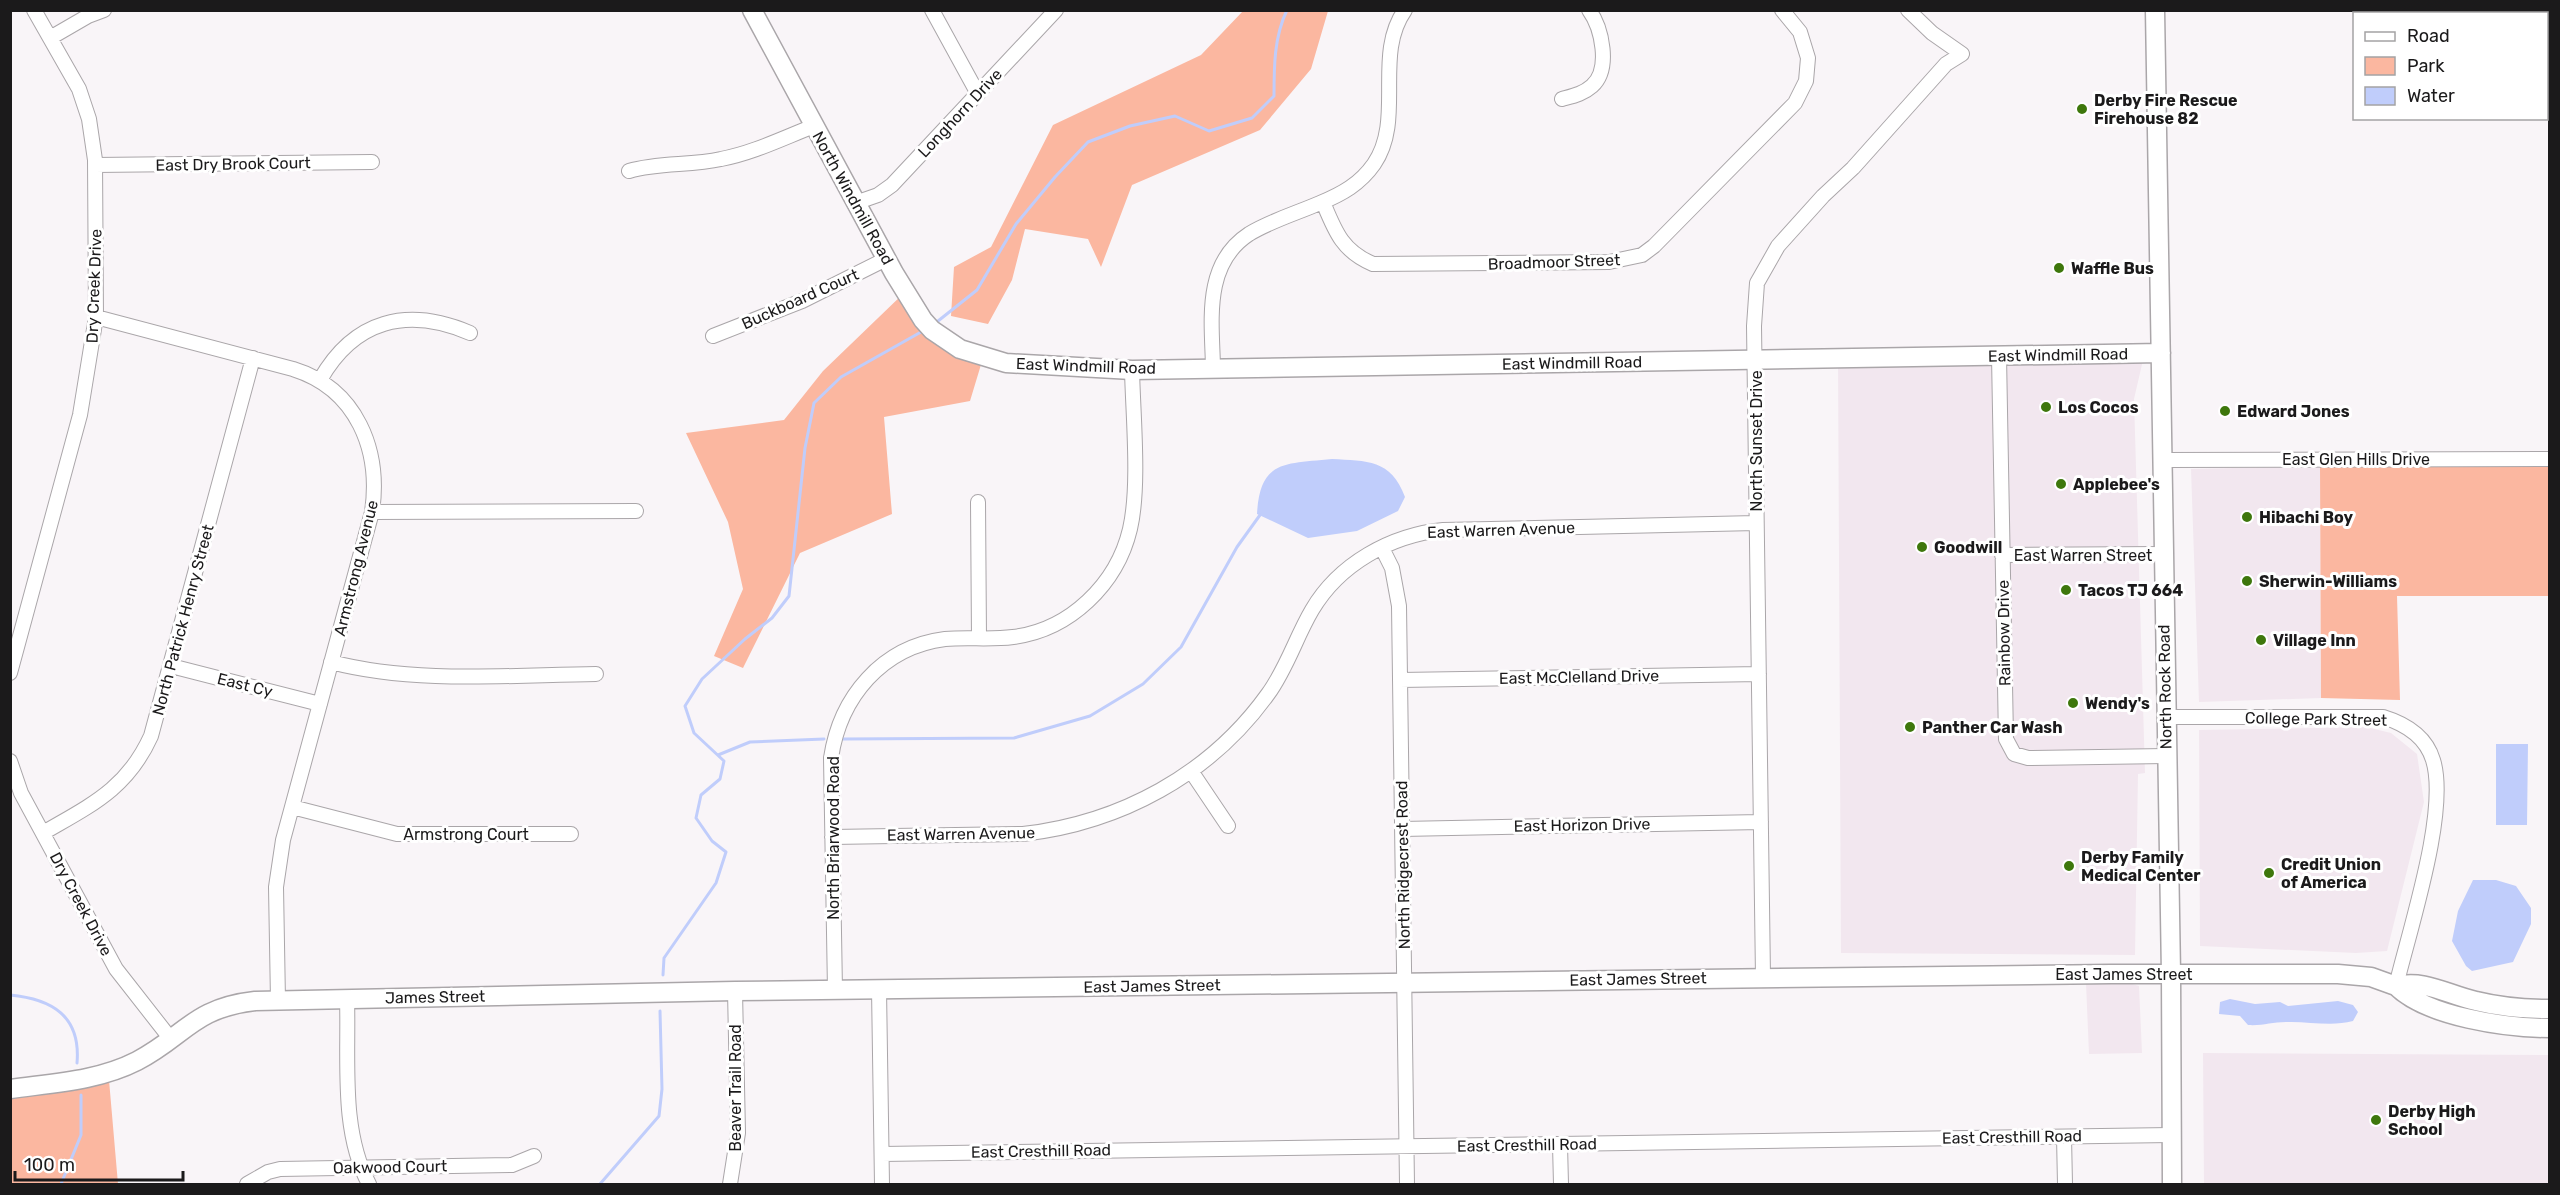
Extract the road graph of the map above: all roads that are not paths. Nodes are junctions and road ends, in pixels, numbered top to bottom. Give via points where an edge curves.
1 (34, 10) edge
2 (104, 10) edge
3 (752, 10) edge
4 (932, 10) edge
5 (1056, 10) edge
6 (1406, 10) edge
7 (1589, 10) edge
8 (1782, 10) edge
9 (1908, 10) edge
10 (2155, 10) edge
11 (50, 38) junction
12 (978, 94) junction
13 (1562, 99) dead end
14 (814, 126) junction
15 (372, 162) dead end
16 (95, 165) junction
17 (629, 171) dead end
18 (1323, 202) junction
19 (855, 203) junction
20 (886, 259) junction
21 (96, 317) junction
22 (470, 333) dead end
23 (713, 336) dead end
24 (2161, 353) junction
25 (1999, 356) junction
26 (253, 358) junction
27 (983, 358) joint
28 (1756, 360) junction
29 (1213, 368) junction
30 (1132, 370) junction
31 (320, 380) junction
32 (2550, 459) edge
33 (2162, 460) junction
34 (978, 502) dead end
35 (636, 511) dead end
36 (372, 512) junction
37 (1756, 523) junction
38 (1382, 548) junction
39 (2164, 554) junction
40 (2002, 555) junction
41 (979, 638) junction
42 (331, 662) junction
43 (171, 666) junction
44 (10, 673) edge
45 (596, 674) dead end
46 (1759, 674) junction
47 (1400, 680) junction
48 (320, 704) junction
49 (2166, 717) junction
50 (2166, 756) junction
51 (10, 761) edge
52 (1191, 771) junction
53 (292, 807) junction
54 (1761, 822) junction
55 (1228, 826) dead end
56 (1402, 829) junction
57 (43, 833) junction
58 (571, 834) dead end
59 (832, 837) junction
60 (2171, 974) junction
61 (1763, 977) junction
62 (1404, 982) junction
63 (2396, 986) junction
64 (879, 989) junction
65 (835, 990) junction
66 (735, 991) junction
67 (347, 999) junction
68 (278, 1001) junction
69 (2550, 1009) edge
70 (2550, 1028) edge
71 (170, 1038) junction
72 (10, 1089) edge
73 (2171, 1135) junction
74 (2064, 1137) junction
75 (1560, 1145) junction
76 (1406, 1146) junction
77 (882, 1154) junction
78 (534, 1156) dead end
79 (361, 1168) junction
80 (247, 1185) edge
81 (369, 1185) edge
82 (730, 1185) edge
83 (882, 1185) edge
84 (1407, 1185) edge
85 (1561, 1185) edge
86 (2064, 1185) edge
87 (2172, 1185) edge

1 - 11 street, Dry Creek Drive
2 - 11 street
3 - 14 street, North Windmill Road
4 - 12 street
5 - 12 street, Longhorn Drive
6 - 18 street via 1392,44 1389,124 1383,148 1357,184
7 - 13 street via 1602,44 1598,75 1594,84 1581,94
8 - 18 street, Broadmoor Street via 1805,44 1808,72 1801,94 1642,255 1609,262 1373,264 1343,245
9 - 28 street, North Sunset Drive via 1962,54 1946,63 1778,246 1757,283
10 - 24 street, North Rock Road
11 - 16 street, Dry Creek Drive via 84,103
12 - 19 street, Longhorn Drive via 892,185
14 - 17 street via 722,159 651,164
14 - 19 street, North Windmill Road
15 - 16 street, East Dry Brook Court
16 - 21 street, Dry Creek Drive
18 - 29 street via 1252,233 1226,257 1212,293
19 - 20 street, North Windmill Road
20 - 23 street, Buckboard Court via 802,301
20 - 27 street, North Windmill Road via 923,320 948,342
21 - 26 street, Armstrong Avenue
21 - 44 street, Dry Creek Drive via 80,415
22 - 31 street via 428,320 383,324 355,338
24 - 25 street, East Windmill Road
24 - 33 street, North Rock Road
25 - 28 street, East Windmill Road
25 - 40 street, Rainbow Drive
26 - 31 street, Armstrong Avenue
26 - 43 street, North Patrick Henry Street
27 - 30 street, East Windmill Road via 1032,366
28 - 29 street, East Windmill Road
28 - 37 street, North Sunset Drive
29 - 30 street, East Windmill Road
30 - 41 street, North Briarwood Road via 1134,506 1130,530 1115,568 1090,601 1049,627 1013,638
31 - 36 street, Armstrong Avenue via 348,404 366,436 375,474
32 - 33 street, East Glen Hills Drive
33 - 39 street, North Rock Road
34 - 41 street
35 - 36 street
36 - 42 street, Armstrong Avenue
37 - 38 street, East Warren Avenue via 1443,530 1412,535
37 - 46 street, North Sunset Drive
38 - 47 street, North Ridgecrest Road via 1392,568 1399,606
38 - 52 street, East Warren Avenue via 1350,567 1326,590 1268,694 1226,742
39 - 40 street, East Warren Street
39 - 49 street, North Rock Road
40 - 50 street, Rainbow Drive via 2006,739 2014,754 2028,758
41 - 59 street, North Briarwood Road via 947,639 916,646 887,661 861,684 844,710 833,740
42 - 45 street via 402,675
42 - 48 street, Armstrong Avenue
43 - 48 street, East Cy
43 - 57 street, North Patrick Henry Street via 152,736 133,770 105,797
46 - 47 street, East McClelland Drive
46 - 54 street, North Sunset Drive
47 - 56 street, North Ridgecrest Road
48 - 53 street, Armstrong Avenue
49 - 50 street, North Rock Road
49 - 63 street, College Park Street via 2383,717 2418,735 2436,770 2434,817 2430,850
50 - 60 street, North Rock Road
51 - 57 street, Dry Creek Drive via 21,793
52 - 55 street
52 - 59 street, East Warren Avenue via 1131,806 1054,831
53 - 58 street, Armstrong Court via 397,834
53 - 68 street, Armstrong Avenue via 276,887
54 - 56 street, East Horizon Drive
54 - 61 street, North Sunset Drive
56 - 62 street, North Ridgecrest Road
57 - 71 street, Dry Creek Drive via 116,969
59 - 65 street, North Briarwood Road
60 - 61 street, East James Street
60 - 63 street, East James Street via 2355,975
60 - 73 street, North Rock Road
61 - 62 street, East James Street
62 - 64 street, East James Street
62 - 76 street, North Ridgecrest Road
63 - 69 street, East James Street via 2409,982 2475,1001
63 - 70 street, East James Street via 2406,996 2455,1015 2483,1022
64 - 65 street, James Street
64 - 77 street
65 - 66 street, James Street
66 - 67 street, James Street
66 - 82 street, Beaver Trail Road via 738,1133
67 - 68 street, James Street
67 - 79 street via 351,1124
68 - 71 street, James Street via 219,1008
71 - 72 street, James Street via 118,1070
73 - 74 street, East Cresthill Road
73 - 87 street, North Rock Road
74 - 75 street, East Cresthill Road
74 - 86 street
75 - 76 street, East Cresthill Road
75 - 85 street
76 - 77 street, East Cresthill Road
76 - 84 street, North Ridgecrest Road
77 - 83 street
78 - 79 street, Oakwood Court via 512,1165
79 - 80 street, Oakwood Court via 280,1169
79 - 81 street

